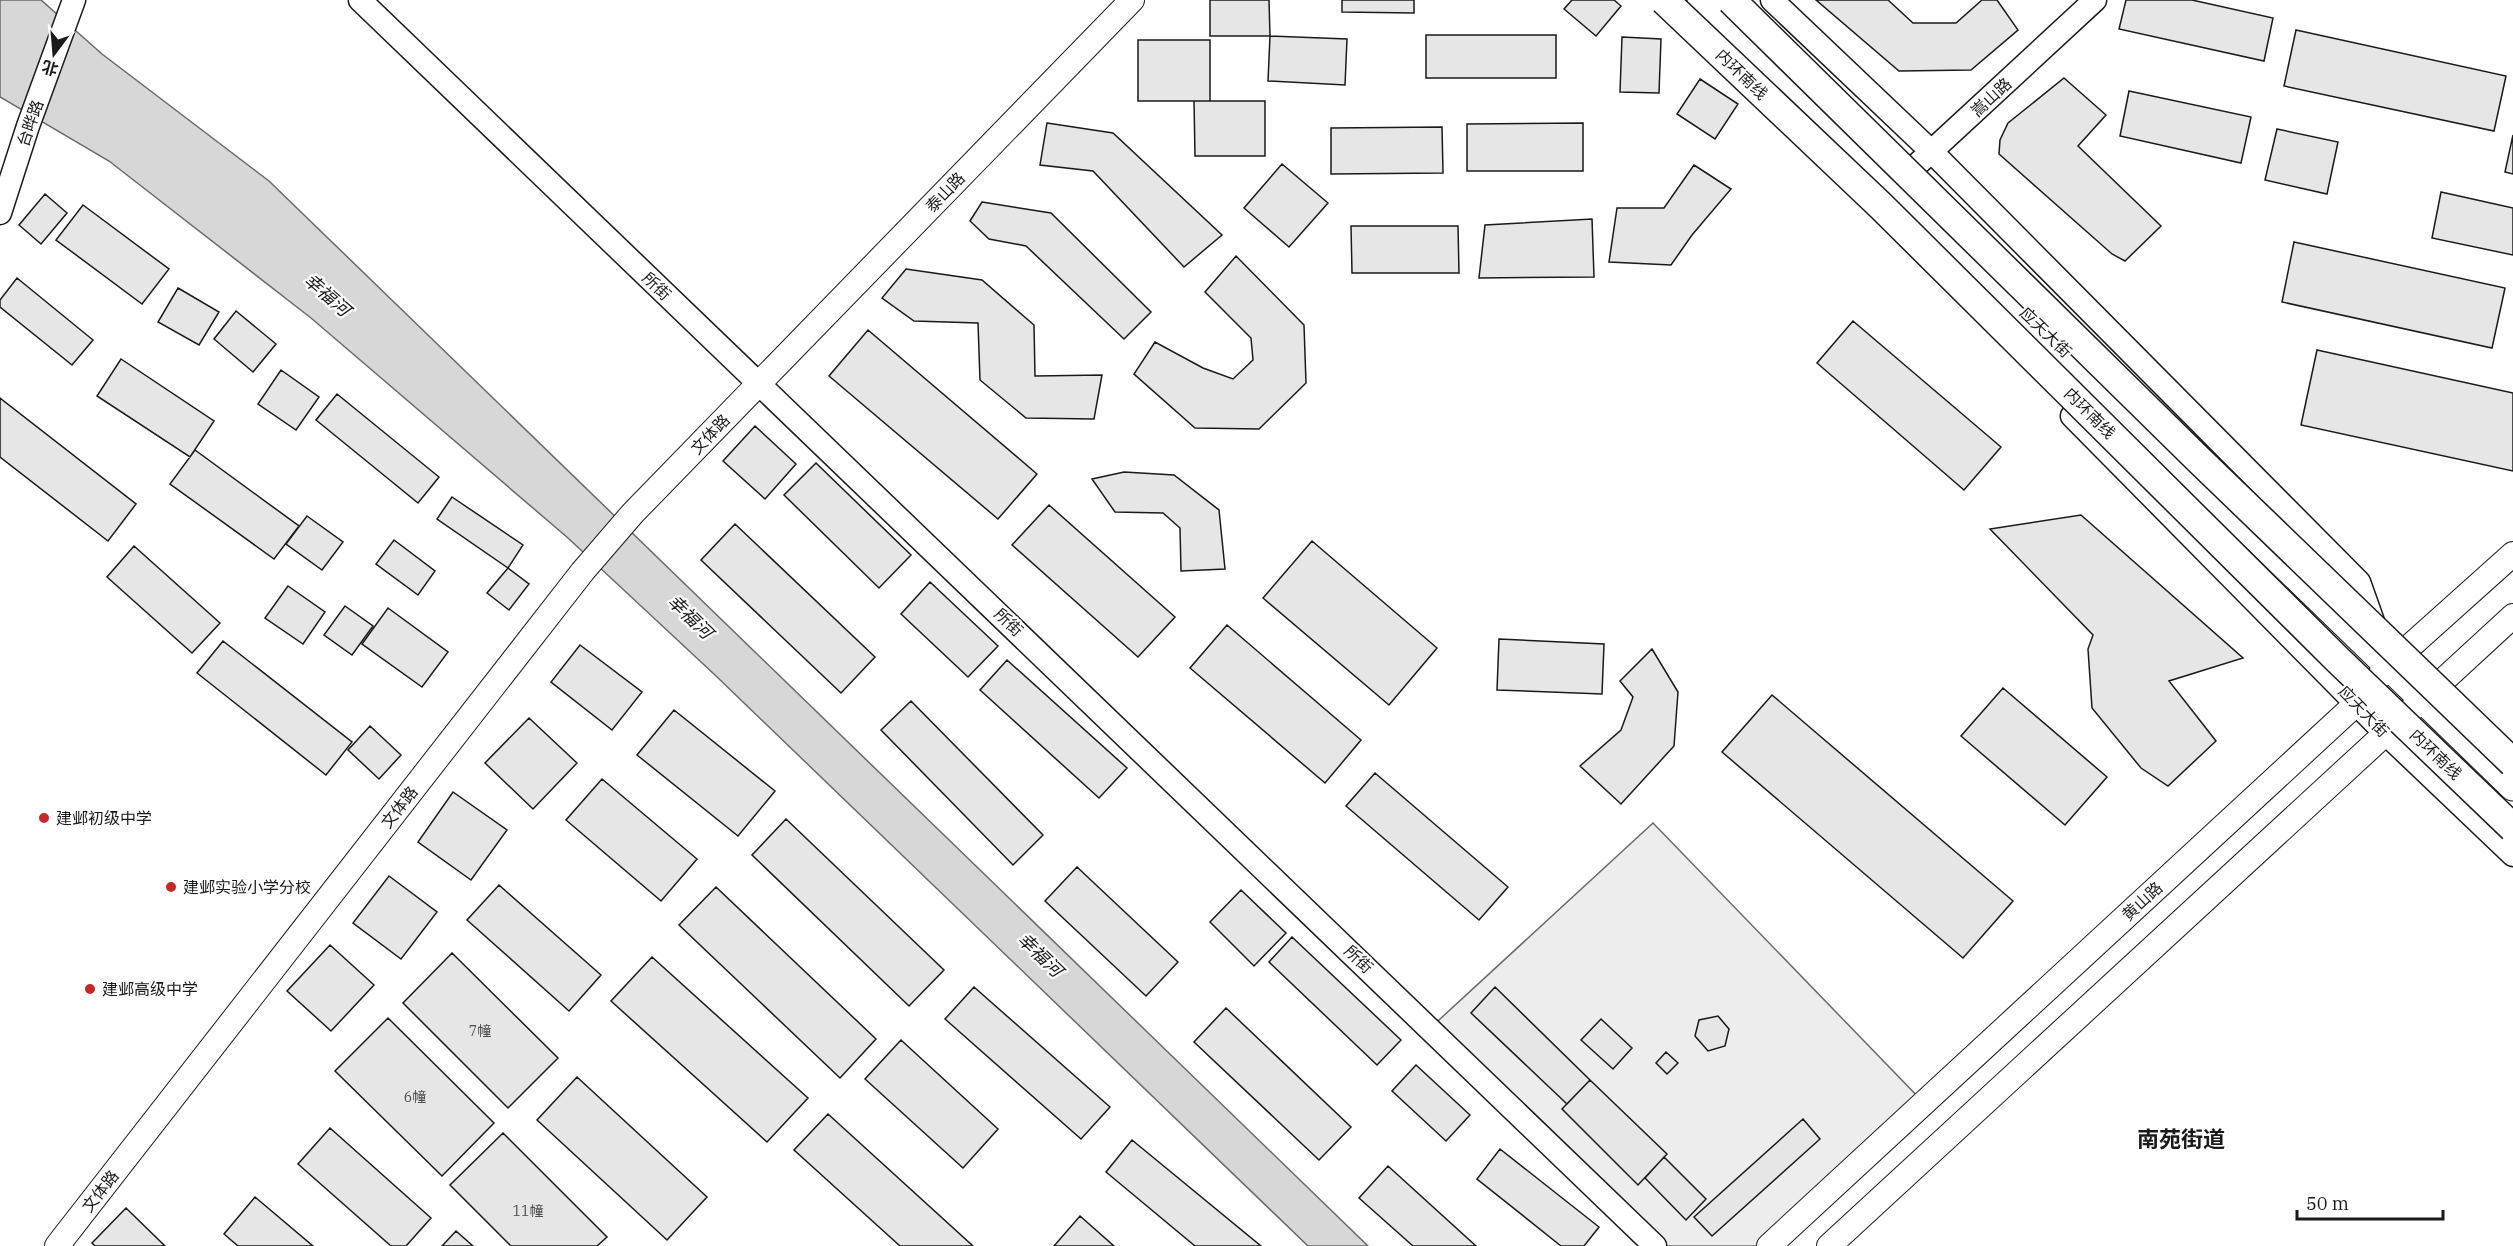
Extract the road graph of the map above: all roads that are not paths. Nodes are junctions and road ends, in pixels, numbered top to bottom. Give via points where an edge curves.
1 (74, 0) edge
2 (360, 0) edge
3 (1132, 0) edge
4 (1664, 0) edge
5 (1680, 0) edge
6 (1701, 0) edge
7 (1731, 0) edge
8 (1772, 0) edge
9 (2095, 0) edge
10 (1932, 152) junction
11 (1891, 190) junction
12 (0, 213) edge
13 (758, 383) junction
14 (2513, 554) edge
15 (2513, 616) edge
16 (2382, 673) junction
17 (2357, 702) junction
18 (2416, 706) junction
19 (2385, 733) junction
20 (2513, 748) edge
21 (2513, 763) edge
22 (2513, 787) edge
23 (2513, 811) edge
24 (2513, 828) edge
25 (2513, 855) edge
26 (57, 1246) edge
27 (1656, 1246) edge
28 (1769, 1246) edge
29 (1829, 1246) edge

1 - 12 street, 台晔路
2 - 13 street, 所街
3 - 13 main road, 泰山路
4 - 24 highway, 内环南线, bridge via 1881,206
5 - 11 main road, 应天大街
6 - 11 main road, 应天大街
7 - 21 highway, bridge
8 - 10 street, 应天大街
9 - 10 street, 嵩山路
10 - 11 street, 嵩山路
10 - 16 street, 应天大街 via 2359,582
11 - 16 main road, 应天大街
11 - 17 street, 应天大街 via 1893,235
13 - 26 main road, 文体路 via 589,565
13 - 27 street, 所街
14 - 16 main road, 黄山路
15 - 18 main road
16 - 17 main road, 黄山路
16 - 18 main road, 应天大街
17 - 19 street, 应天大街
17 - 28 main road, 黄山路
18 - 19 main road
18 - 20 street, 应天大街
18 - 22 main road, 应天大街
18 - 23 main road, 应天大街
19 - 25 street, 应天大街
19 - 29 main road

